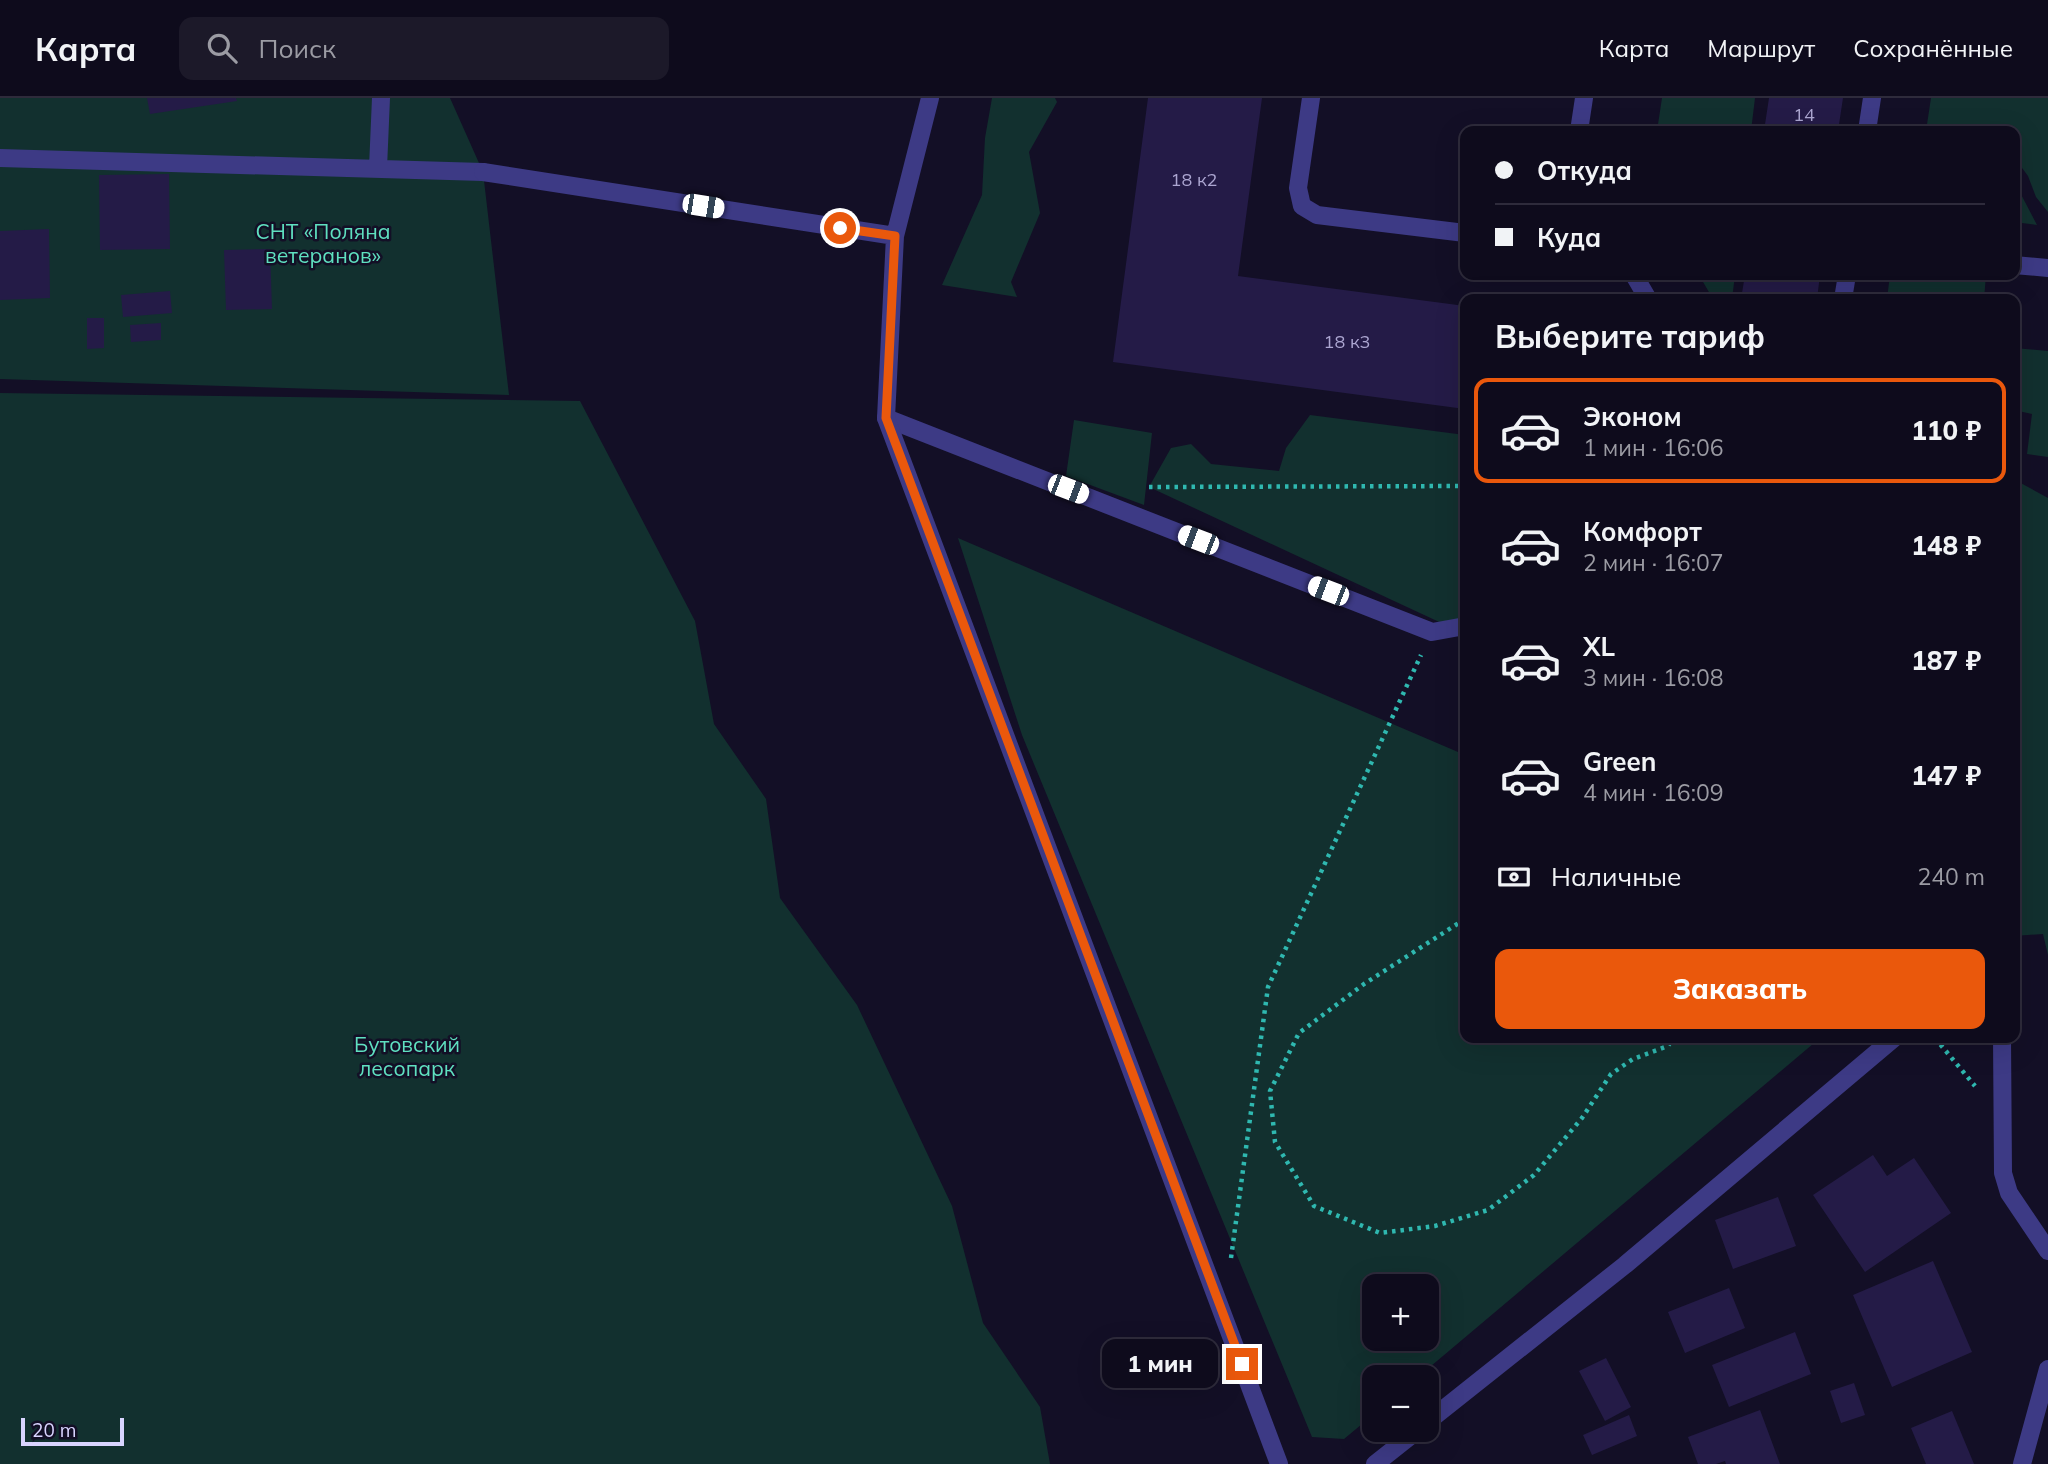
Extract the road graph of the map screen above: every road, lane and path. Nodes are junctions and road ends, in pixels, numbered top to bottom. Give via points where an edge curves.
1 (381, 98) edge
2 (930, 98) edge
3 (1311, 98) edge
4 (1584, 98) edge
5 (1872, 98) edge
6 (1580, 126) edge
7 (1868, 126) edge
8 (0, 158) edge
9 (378, 169) junction
10 (1460, 232) edge
11 (895, 236) junction
12 (2020, 266) edge
13 (2048, 268) edge
14 (886, 418) junction
15 (1460, 486) edge
16 (1149, 487) dead end
17 (1460, 627) edge
18 (1432, 632) junction
19 (1460, 922) edge
20 (1670, 1043) edge
21 (1888, 1043) edge
22 (1939, 1043) edge
23 (2002, 1043) edge
24 (2003, 1119) junction
25 (2048, 1251) edge
26 (1231, 1260) dead end
27 (2048, 1369) edge
28 (1439, 1413) edge
29 (1403, 1442) edge
30 (1279, 1464) edge
31 (1375, 1464) edge
32 (2022, 1464) edge

1 - 9 street
2 - 11 street
3 - 10 street via 1298,188 1302,206 1317,215
4 - 6 street
5 - 7 street
8 - 9 street
9 - 11 street via 483,172
11 - 14 street
12 - 13 street
14 - 18 street
14 - 30 street
15 - 16 path
17 - 18 street
18 - 26 path via 1268,987
19 - 20 path via 1364,984 1299,1034 1270,1091 1275,1142 1314,1206 1380,1233 1435,1226 1488,1210 1534,1175 1582,1118 1611,1074
21 - 28 street via 1625,1265
22 - 24 path
23 - 24 street
24 - 25 street via 2005,1182
27 - 32 street
29 - 31 street

